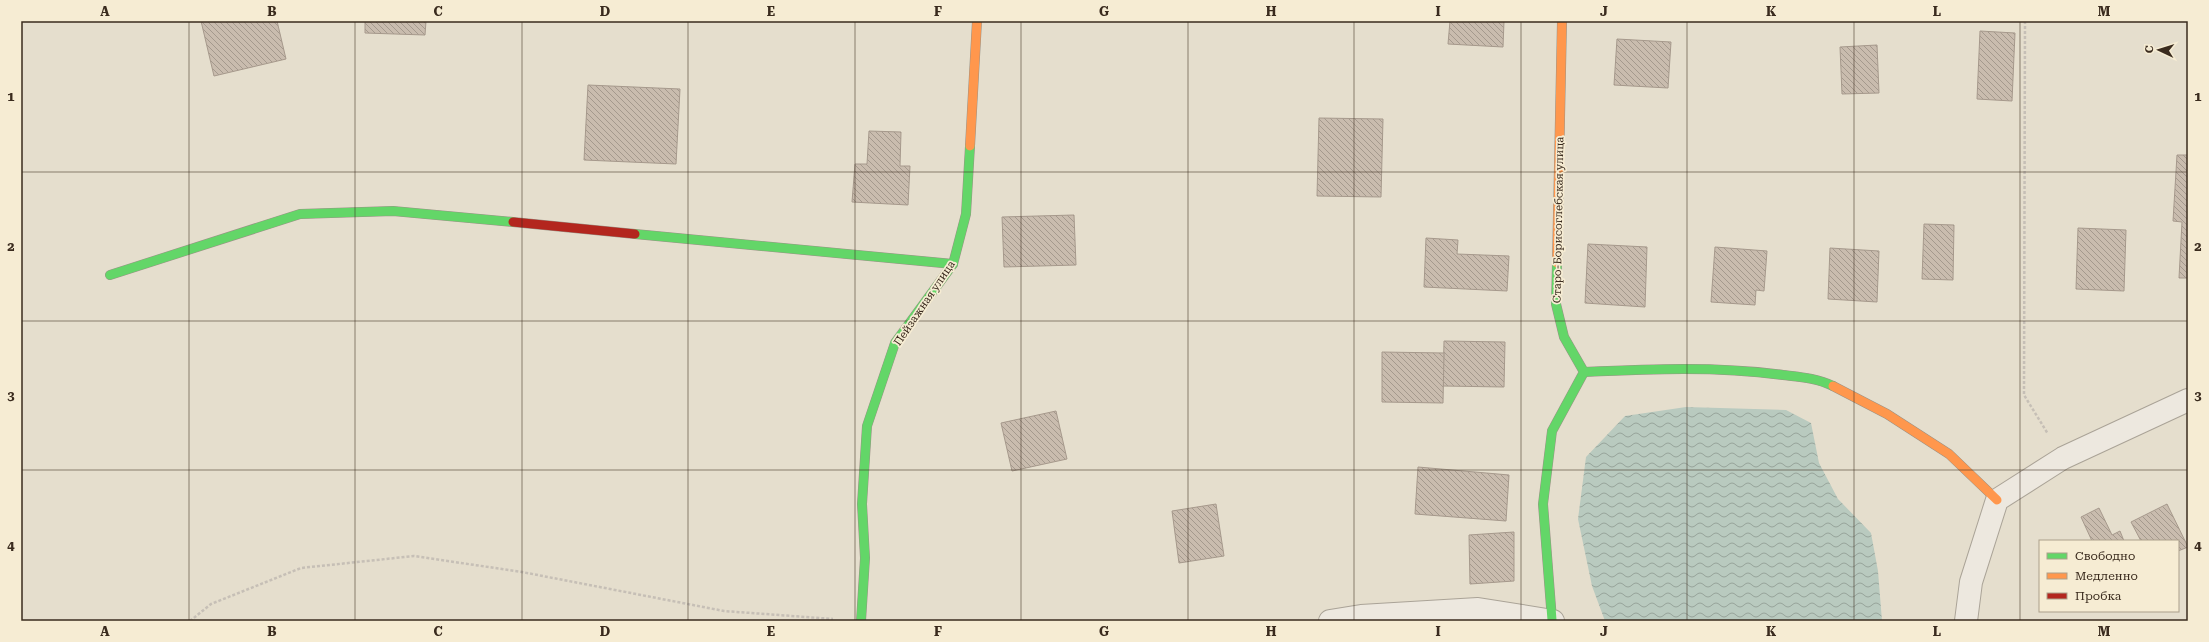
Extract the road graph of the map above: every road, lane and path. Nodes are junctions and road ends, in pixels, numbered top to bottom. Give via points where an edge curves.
1 (976, 21) edge
2 (1562, 21) edge
3 (2025, 21) edge
4 (952, 264) junction
5 (110, 275) dead end
6 (1584, 372) junction
7 (2188, 400) edge
8 (2063, 458) junction
9 (1997, 500) junction
10 (1552, 620) edge
11 (190, 621) edge
12 (862, 621) edge
13 (1330, 621) edge
14 (1966, 621) edge

1 - 4 street, Пейзажная улица via 966,214
2 - 6 street, Старо-Борисоглебская улица via 1556,304 1564,337
3 - 8 path via 2024,395
4 - 5 street via 393,210 300,214
4 - 12 street, Пейзажная улица via 895,343 867,426 862,504 865,558
6 - 9 street via 1658,369 1745,370 1822,380 1887,414 1949,454
6 - 10 street via 1552,431 1543,504
7 - 8 street
8 - 9 street
9 - 14 street via 1971,582
10 - 13 street via 1478,609 1361,616
11 - 12 path via 211,604 301,568 414,556 522,572 724,611

